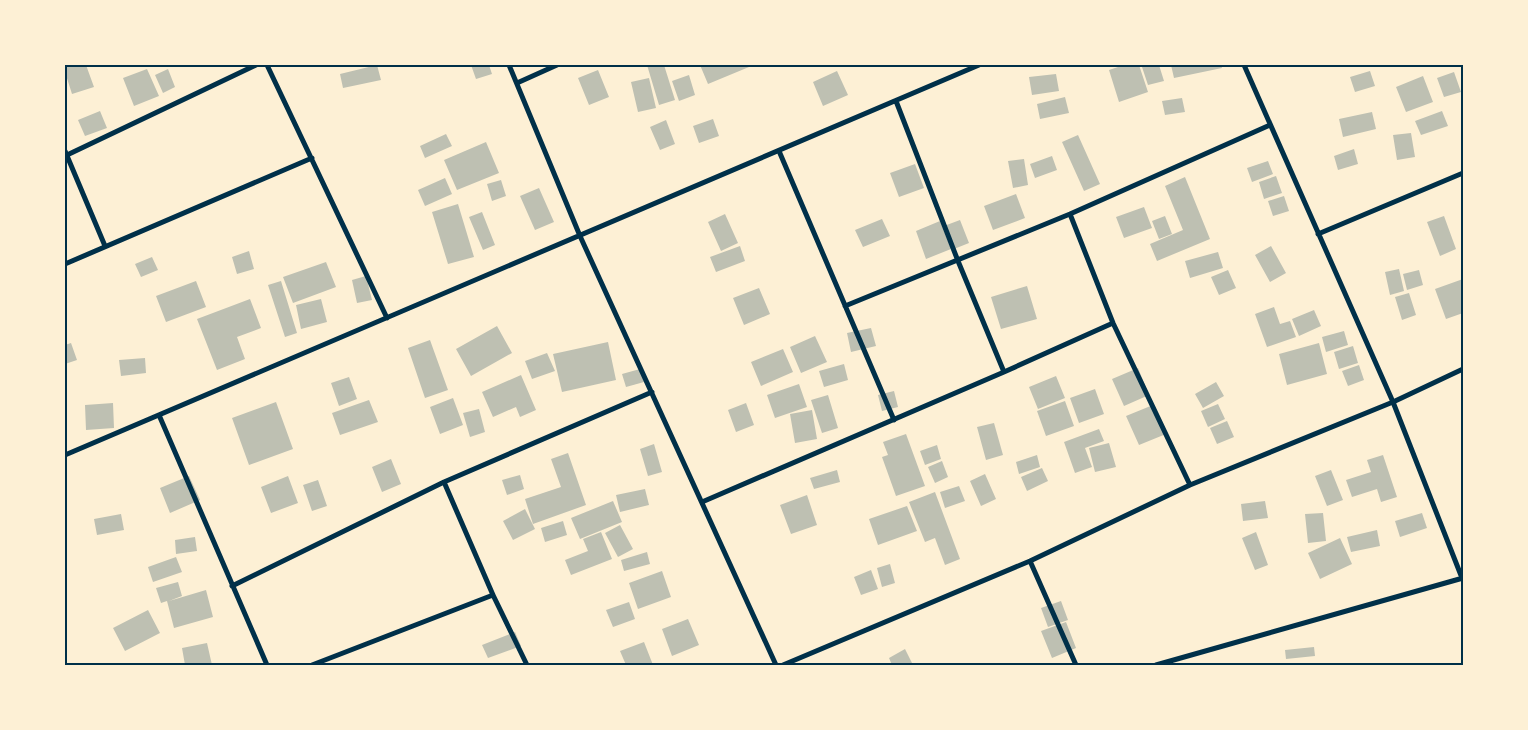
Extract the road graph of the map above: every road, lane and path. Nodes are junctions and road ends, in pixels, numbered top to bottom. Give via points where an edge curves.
1 (256, 65) edge
2 (267, 65) edge
3 (509, 65) edge
4 (557, 65) edge
5 (979, 65) edge
6 (1244, 65) edge
7 (517, 83) junction
8 (896, 101) junction
9 (1270, 125) junction
10 (779, 151) junction
11 (66, 153) edge
12 (312, 158) junction
13 (1463, 173) edge
14 (1070, 214) junction
15 (1318, 234) junction
16 (580, 236) junction
17 (105, 246) junction
18 (958, 261) junction
19 (65, 264) edge
20 (845, 306) junction
21 (387, 318) junction
22 (1113, 324) junction
23 (1463, 369) edge
24 (1004, 372) junction
25 (652, 392) junction
26 (1393, 402) junction
27 (159, 416) junction
28 (894, 420) junction
29 (65, 455) edge
30 (444, 482) junction
31 (1190, 485) junction
32 (702, 502) junction
33 (1030, 561) junction
34 (1462, 578) edge
35 (232, 586) junction
36 (493, 595) junction
37 (267, 665) edge
38 (312, 665) edge
39 (527, 665) edge
40 (776, 665) edge
41 (784, 665) edge
42 (1076, 665) edge
43 (1156, 665) edge

1 - 11 street
2 - 12 street
3 - 7 street
4 - 7 street
5 - 8 street
6 - 9 street
7 - 16 street
8 - 10 street
8 - 18 street
9 - 14 street
9 - 15 street
10 - 16 street
10 - 20 street
11 - 17 street
12 - 17 street
12 - 21 street
13 - 15 street
14 - 18 street
14 - 22 street
15 - 26 street
16 - 21 street
16 - 25 street
17 - 19 street
18 - 20 street
18 - 24 street
20 - 28 street
21 - 27 street
22 - 24 street
22 - 31 street
23 - 26 street
24 - 28 street
25 - 30 street
25 - 32 street
26 - 31 street
26 - 34 street
27 - 29 street
27 - 35 street
28 - 32 street
30 - 35 street
30 - 36 street
31 - 33 street
32 - 40 street
33 - 41 street
33 - 42 street
34 - 43 street
35 - 37 street
36 - 38 street
36 - 39 street

